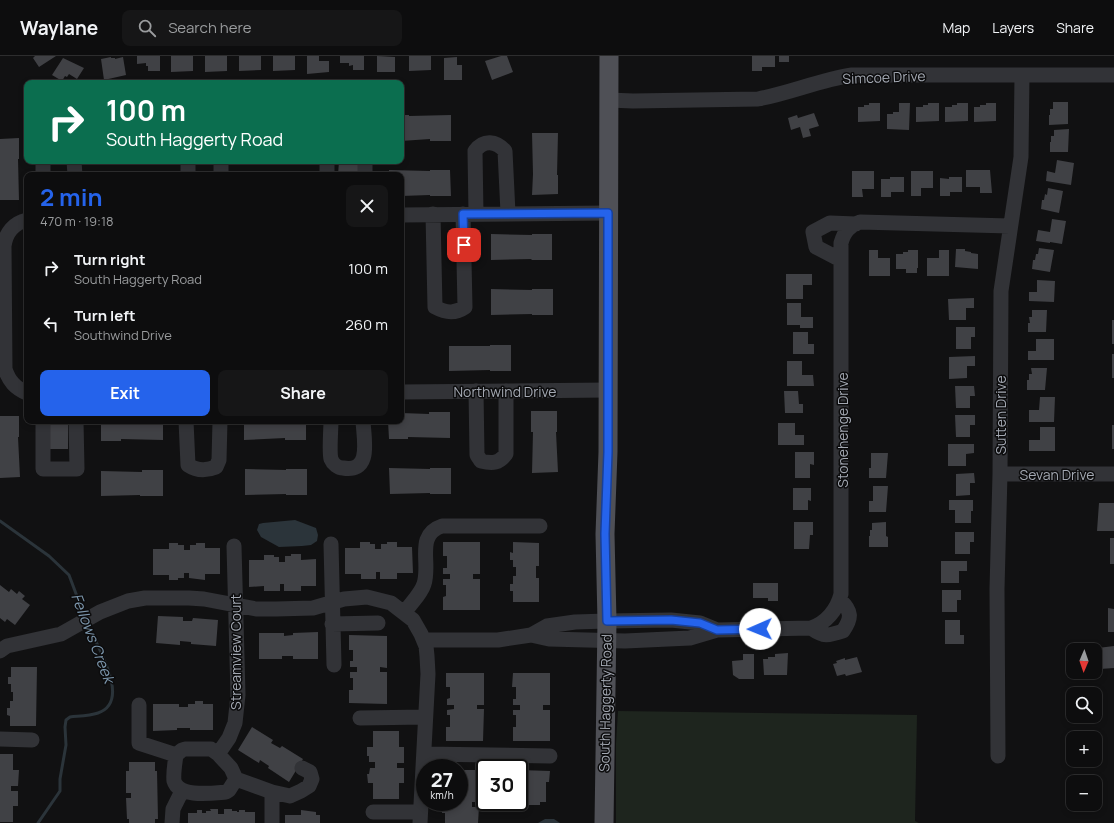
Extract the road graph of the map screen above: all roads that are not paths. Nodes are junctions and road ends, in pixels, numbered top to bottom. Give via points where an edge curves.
1 (609, 56) edge
2 (1022, 75) junction
3 (1114, 75) edge
4 (609, 100) junction
5 (508, 213) junction
6 (608, 213) junction
7 (433, 214) junction
8 (470, 214) junction
9 (404, 215) edge
10 (24, 220) edge
11 (856, 224) junction
12 (1010, 226) junction
13 (841, 260) junction
14 (22, 390) edge
15 (608, 390) junction
16 (476, 391) junction
17 (506, 391) junction
18 (404, 392) edge
19 (43, 424) edge
20 (76, 424) edge
21 (186, 424) edge
22 (220, 424) edge
23 (331, 424) edge
24 (363, 424) edge
25 (1000, 474) junction
26 (1114, 474) edge
27 (540, 526) dead end
28 (331, 544) dead end
29 (234, 546) dead end
30 (840, 600) junction
31 (331, 602) junction
32 (235, 605) junction
33 (405, 612) junction
34 (607, 621) junction
35 (378, 623) dead end
36 (332, 624) junction
37 (810, 628) junction
38 (717, 630) junction
39 (531, 635) junction
40 (424, 640) junction
41 (606, 640) junction
42 (2, 645) edge
43 (334, 665) dead end
44 (139, 705) dead end
45 (425, 717) junction
46 (360, 718) dead end
47 (0, 739) edge
48 (32, 740) dead end
49 (218, 754) junction
50 (424, 754) junction
51 (176, 755) junction
52 (550, 756) dead end
53 (998, 756) dead end
54 (302, 768) dead end
55 (236, 779) junction
56 (182, 790) junction
57 (272, 792) junction
58 (373, 812) dead end
59 (420, 818) edge
60 (172, 823) edge
61 (272, 823) edge
62 (604, 823) edge

1 - 4 main road, South Haggerty Road
2 - 3 street, Simcoe Drive
2 - 4 street, Simcoe Drive via 852,75 758,99
2 - 12 street, Sutten Drive via 1021,157
4 - 6 main road, South Haggerty Road
5 - 6 street
5 - 8 street
5 - 8 street via 505,151 499,144 486,142 475,151
6 - 15 main road, South Haggerty Road
7 - 8 street
7 - 8 street via 435,308 443,312 457,312 465,307
7 - 9 street
10 - 14 street via 6,235 4,246 5,369 8,378
11 - 12 street
11 - 13 street, Stonehenge Drive via 843,236
11 - 13 street via 830,223 812,232 816,247
12 - 25 street, Sutten Drive via 1001,291
13 - 30 street, Stonehenge Drive
15 - 17 street, Northwind Drive
15 - 34 main road, South Haggerty Road via 605,534
16 - 17 street, Northwind Drive
16 - 17 street via 477,456 481,461 491,463 500,461 506,454
16 - 18 street, Northwind Drive
19 - 20 street via 43,468 77,469
21 - 22 street via 188,465 195,470 216,467 219,460
23 - 24 street via 332,459 336,466 342,468 355,468 361,465 364,457
25 - 26 street, Sevan Drive
25 - 53 street, Sutten Drive via 997,589
27 - 33 street via 435,528 426,541 424,586
28 - 31 street
29 - 32 street, Streamview Court
30 - 37 street, Stonehenge Drive via 829,617
30 - 37 street, Stonehenge Drive via 850,613 849,622 843,631 829,636
31 - 32 street via 313,608 299,609 256,609
31 - 33 street via 367,597 391,603
31 - 36 street
32 - 42 street via 189,598 144,598 100,612 61,634
32 - 49 street, Streamview Court via 238,695 235,723
33 - 40 street via 413,620
34 - 38 street, Stonehenge Drive via 671,620 700,623
34 - 39 street, Stonehenge Drive via 547,626
34 - 41 main road, South Haggerty Road
35 - 36 street
36 - 43 street
37 - 38 street, Stonehenge Drive
38 - 41 street, Stonehenge Drive via 690,638
39 - 40 street via 498,640
39 - 41 street, Stonehenge Drive via 549,639
40 - 45 street via 427,656
41 - 62 main road, South Haggerty Road
44 - 51 street via 140,743
45 - 46 street
45 - 50 street
47 - 48 street
49 - 51 street via 211,749 185,749
49 - 55 street via 231,768
50 - 52 street
50 - 59 street
51 - 56 street via 174,779 176,786
54 - 57 street via 310,772 312,779 309,786 290,796
55 - 56 street via 226,792 190,793
55 - 57 street
56 - 60 street via 173,809
57 - 61 street
58 - 59 street

